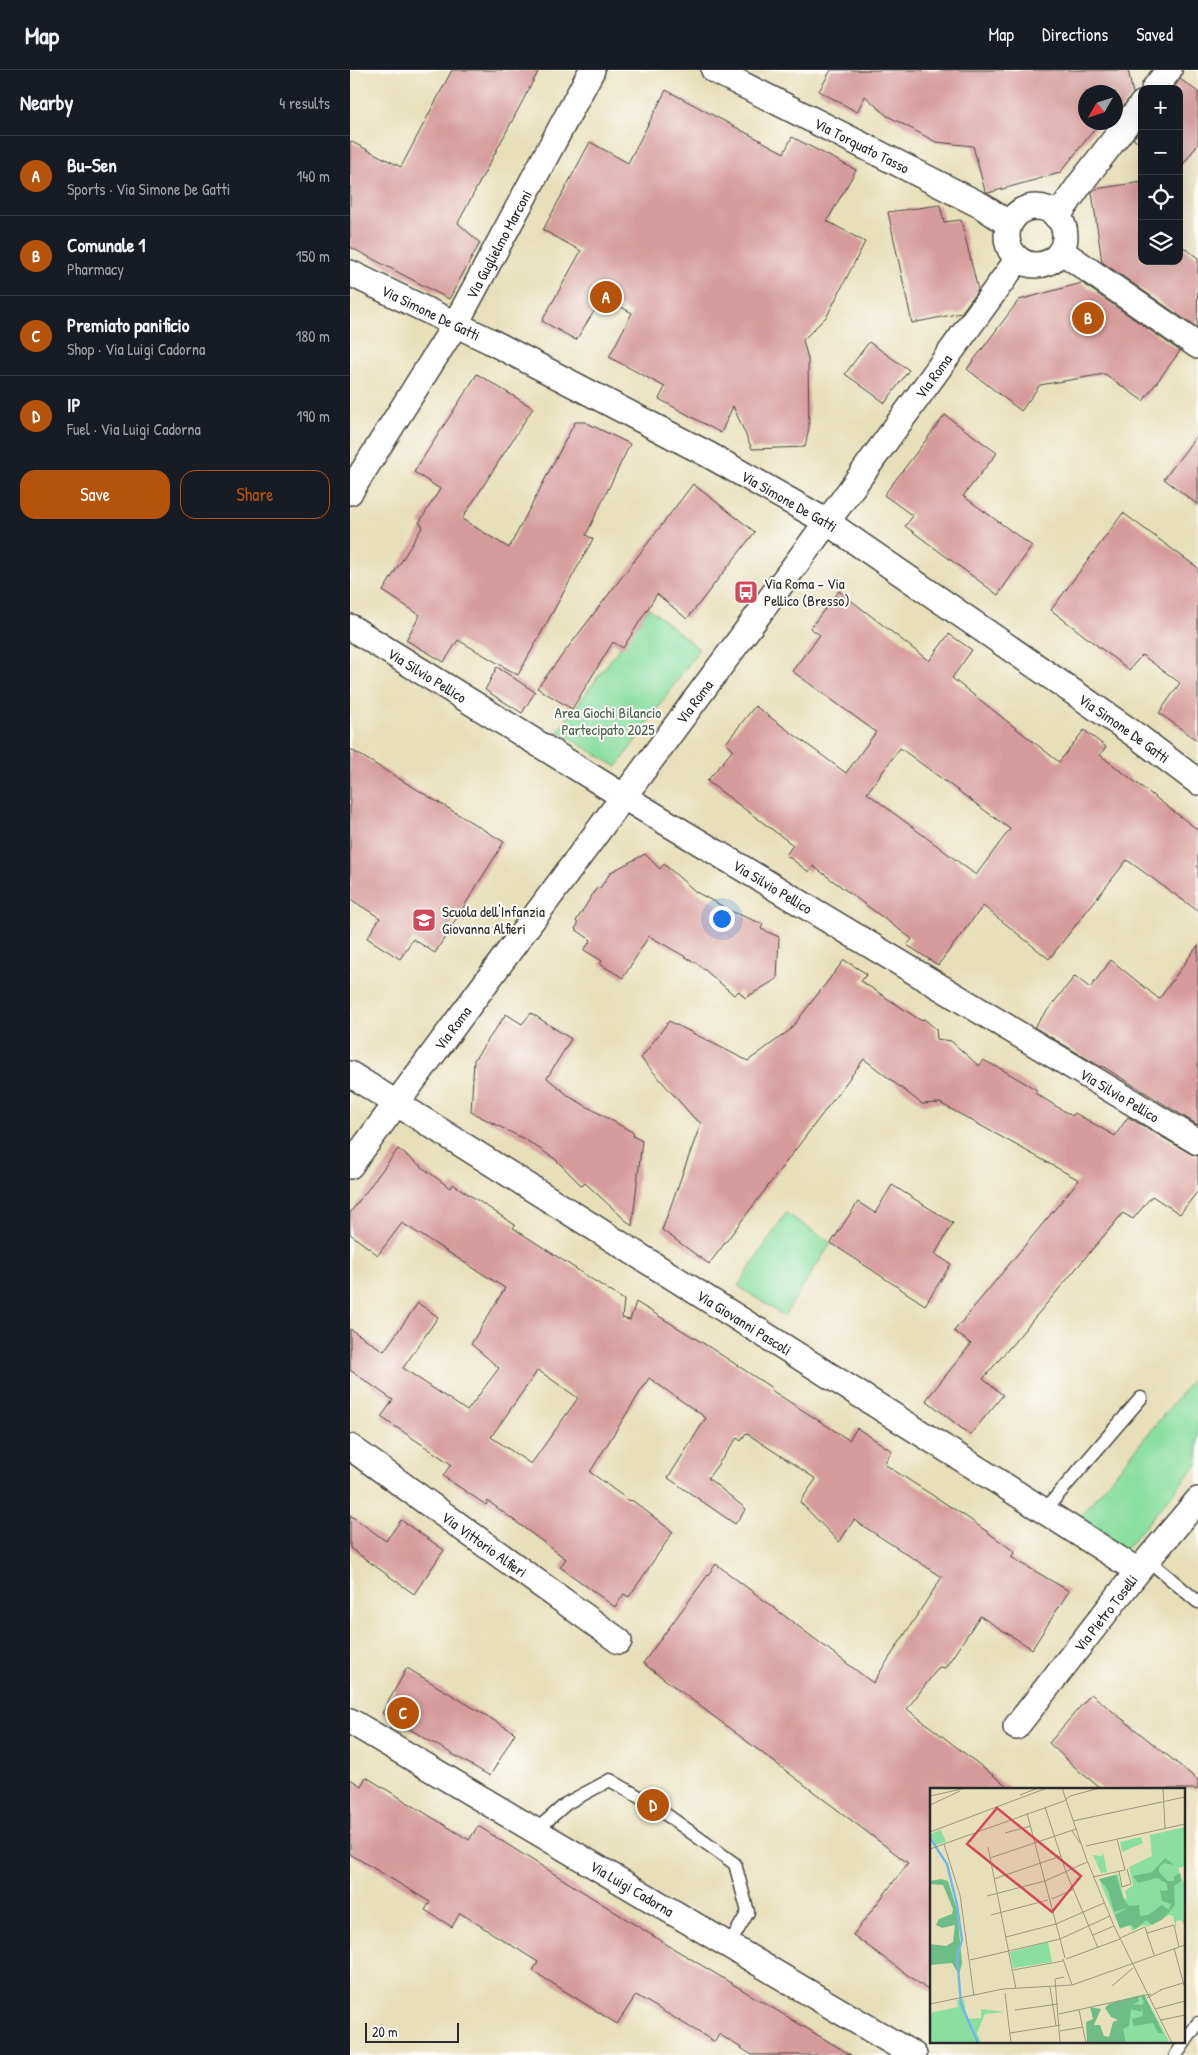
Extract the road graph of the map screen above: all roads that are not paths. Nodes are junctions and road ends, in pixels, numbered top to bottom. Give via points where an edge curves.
1 (592, 70) edge
2 (714, 70) edge
3 (1169, 70) edge
4 (1157, 85) edge
5 (1138, 109) edge
6 (1058, 216) junction
7 (1009, 224) junction
8 (1061, 251) junction
9 (1018, 259) junction
10 (350, 273) edge
11 (455, 325) junction
12 (1198, 346) edge
13 (350, 492) edge
14 (827, 522) junction
15 (350, 627) edge
16 (1198, 782) edge
17 (624, 797) junction
18 (350, 1074) edge
19 (395, 1103) junction
20 (1198, 1142) edge
21 (350, 1166) edge
22 (1141, 1398) dead end
23 (350, 1447) edge
24 (1198, 1500) edge
25 (1044, 1511) junction
26 (1143, 1565) junction
27 (1198, 1602) edge
28 (619, 1641) dead end
29 (350, 1721) edge
30 (1016, 1727) dead end
31 (536, 1830) junction
32 (729, 1944) junction
33 (1198, 2023) edge
34 (1186, 2040) edge
35 (1185, 2042) edge
36 (914, 2055) edge
37 (1176, 2055) edge

1 - 11 street, Via Guglielmo Marconi
2 - 7 street, Via Torquato Tasso via 982,206
3 - 4 street
5 - 6 street
6 - 7 street via 1036,206 1024,209
6 - 8 street via 1065,239
7 - 9 street via 1006,238
8 - 9 street via 1052,260 1041,264 1029,264
8 - 12 street
9 - 14 street, Via Roma
10 - 11 street, Via Simone De Gatti
11 - 13 street, Via Guglielmo Marconi
11 - 14 street, Via Simone De Gatti via 709,455
14 - 16 street, Via Simone De Gatti via 1137,736
14 - 17 street, Via Roma
15 - 17 street, Via Silvio Pellico
17 - 19 street, Via Roma
17 - 20 street, Via Silvio Pellico
18 - 19 street, Via Giovanni Pascoli
19 - 21 street, Via Roma
19 - 25 street, Via Giovanni Pascoli
22 - 25 lane
23 - 28 street, Via Vittorio Alfieri
24 - 26 street, Via Pietro Toselli
25 - 26 street, Via Giovanni Pascoli
26 - 27 lane
26 - 30 street, Via Pietro Toselli
29 - 31 street, Via Luigi Cadorna
31 - 32 street, Via Luigi Cadorna
31 - 32 lane via 567,1803 610,1780 653,1805 735,1864 748,1912
32 - 36 street, Via Luigi Cadorna
33 - 34 lane
35 - 37 lane

